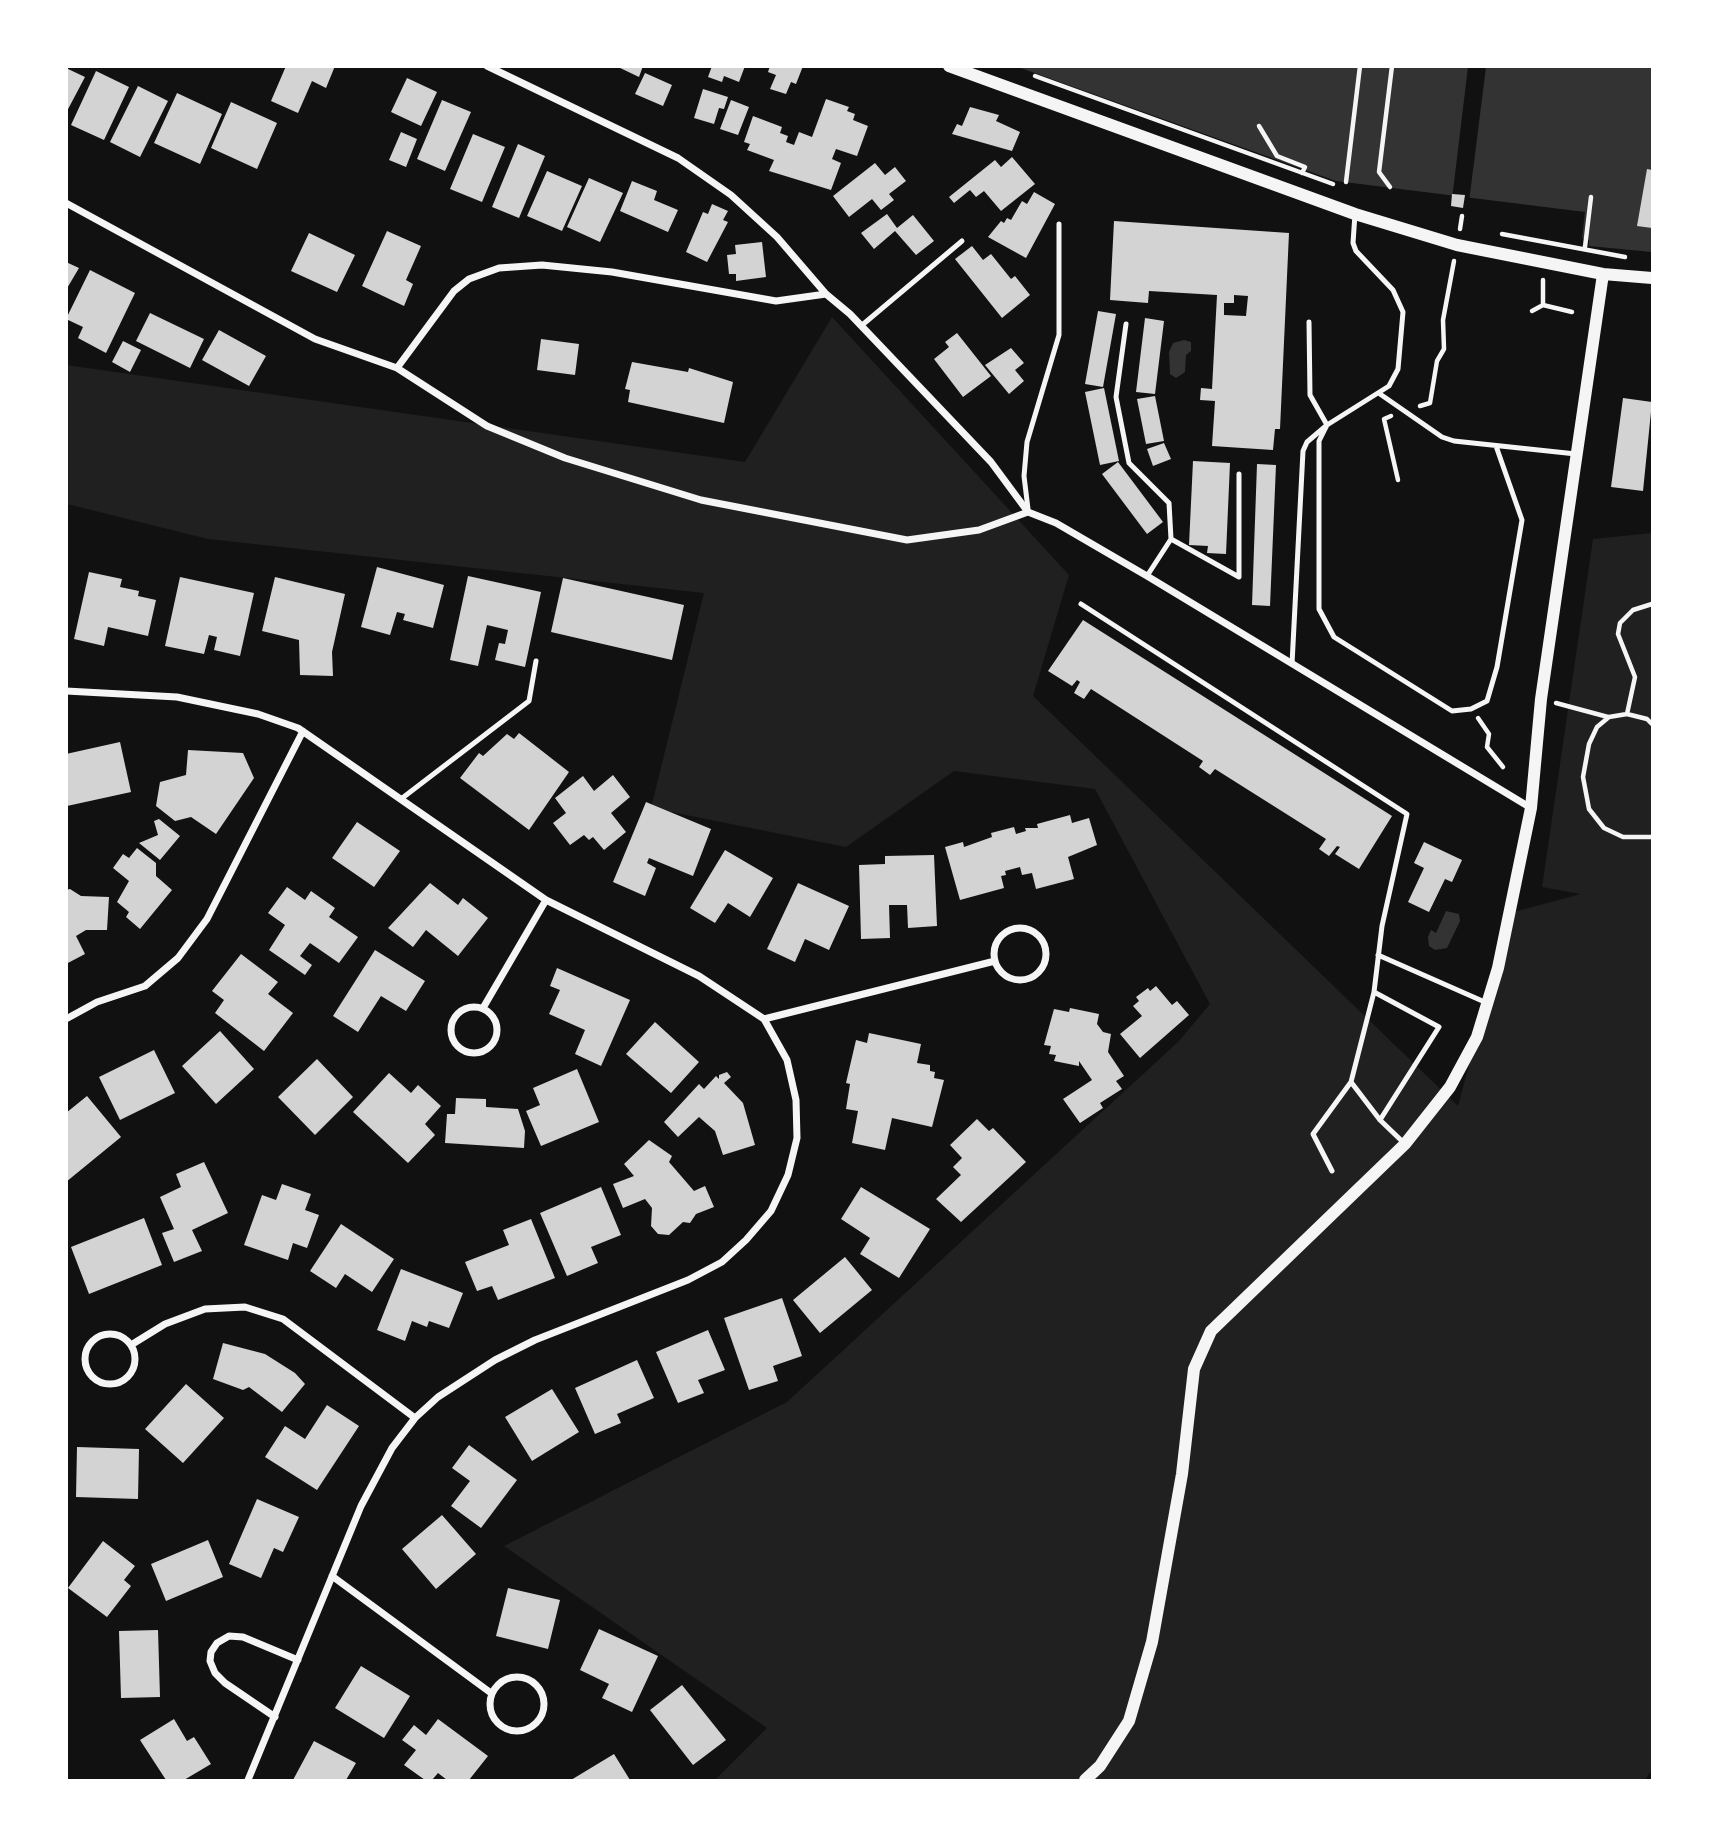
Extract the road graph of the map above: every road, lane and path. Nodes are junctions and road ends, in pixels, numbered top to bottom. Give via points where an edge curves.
1 (487, 66) edge
2 (949, 66) edge
3 (1360, 66) edge
4 (1392, 66) edge
5 (1029, 74) dead end
6 (1259, 127) dead end
7 (1302, 173) junction
8 (1346, 182) dead end
9 (1333, 184) dead end
10 (1390, 187) dead end
11 (1591, 197) dead end
12 (66, 203) edge
13 (1355, 214) junction
14 (1462, 216) dead end
15 (1448, 223) dead end
16 (1059, 224) dead end
17 (1460, 227) junction
18 (1474, 229) dead end
19 (1501, 234) dead end
20 (962, 241) dead end
21 (1457, 245) junction
22 (1585, 247) junction
23 (1632, 258) dead end
24 (1603, 274) junction
25 (1653, 278) edge
26 (1544, 280) dead end
27 (826, 294) junction
28 (1543, 305) junction
29 (1532, 311) dead end
30 (1572, 312) dead end
31 (1309, 322) dead end
32 (1126, 324) dead end
33 (861, 326) junction
34 (397, 368) junction
35 (1380, 394) junction
36 (1405, 411) junction
37 (1327, 425) junction
38 (1496, 446) junction
39 (1576, 454) junction
40 (1239, 474) dead end
41 (1398, 480) dead end
42 (1028, 512) junction
43 (1171, 539) junction
44 (1147, 576) junction
45 (1082, 604) dead end
46 (1653, 604) edge
47 (536, 661) dead end
48 (1292, 667) junction
49 (66, 691) edge
50 (1541, 699) junction
51 (1471, 709) junction
52 (1627, 714) junction
53 (1609, 717) junction
54 (1653, 724) edge
55 (303, 732) junction
56 (1503, 767) dead end
57 (401, 799) junction
58 (1531, 808) junction
59 (1653, 837) edge
60 (546, 900) junction
61 (1378, 955) junction
62 (995, 961) junction
63 (1374, 992) junction
64 (1487, 1003) junction
65 (483, 1008) junction
66 (66, 1019) edge
67 (764, 1019) junction
68 (1351, 1082) junction
69 (1380, 1120) junction
70 (1405, 1144) junction
71 (1332, 1171) dead end
72 (131, 1345) junction
73 (415, 1418) junction
74 (332, 1576) junction
75 (298, 1660) junction
76 (491, 1693) junction
77 (275, 1717) junction
78 (248, 1780) edge
79 (1085, 1780) edge

1 - 27 street via 678,158 731,195 777,237
2 - 13 street
3 - 8 path
4 - 10 path via 1379,172
5 - 7 path
6 - 7 path via 1277,156 1305,167
7 - 9 path
11 - 22 path
12 - 34 street via 315,339
13 - 21 street
13 - 35 lane via 1356,251 1392,290 1402,312 1398,369
14 - 17 path
15 - 17 path
16 - 42 lane via 1059,335 1027,442
17 - 18 path
17 - 21 path
19 - 22 path
20 - 33 lane
21 - 24 street
21 - 36 path via 1443,320 1444,349 1437,361 1430,403
22 - 23 path
24 - 25 street
24 - 39 street
26 - 28 path
27 - 33 street
27 - 34 street via 776,301 612,272 542,265 499,268 469,279 454,291
28 - 29 path
28 - 30 path
31 - 37 lane via 1310,395
32 - 43 lane via 1116,397 1129,463 1169,503
33 - 42 street via 991,461
34 - 42 street via 487,426 565,458 701,500 908,540 979,530
35 - 36 lane
35 - 37 lane
36 - 38 lane via 1442,437
36 - 41 path via 1384,419
37 - 48 lane via 1307,442 1303,452
37 - 51 lane via 1319,441 1319,609 1325,624 1334,638 1452,711
38 - 39 lane
38 - 51 lane via 1522,520 1494,685 1487,701
39 - 50 street
40 - 43 lane via 1239,577
42 - 44 street via 1056,523
43 - 44 lane
44 - 48 street
45 - 61 lane via 1407,814
46 - 52 path via 1633,610 1620,623 1618,634 1635,677
47 - 57 lane via 529,701
48 - 58 street
49 - 55 street via 177,697 258,714
50 - 53 path
50 - 58 street
51 - 56 path via 1486,727 1487,747
52 - 53 path
52 - 54 path
53 - 59 path via 1597,727 1589,744 1583,777 1589,809 1604,828 1623,836
55 - 57 street
55 - 66 street via 208,919 178,958 145,986 97,1002
57 - 60 street
58 - 64 street
60 - 65 street
60 - 67 street via 699,976
61 - 63 lane
61 - 64 lane
62 - 62 street via 999,937 1013,928 1030,929 1046,948 1044,965 1032,978 1014,979 999,970
62 - 67 street
63 - 68 lane
63 - 69 lane via 1439,1027
64 - 70 street via 1476,1037 1450,1087
65 - 65 street via 495,1018 497,1034 489,1048 467,1052 455,1044 452,1022 461,1010
67 - 73 street via 787,1060 796,1100 797,1138 788,1175 771,1211 746,1240 722,1262 688,1280 495,1360
68 - 69 lane
68 - 71 lane via 1314,1134
69 - 70 lane
70 - 79 street via 1211,1331 1194,1369 1182,1474 1152,1642 1129,1721
72 - 72 street via 118,1335 94,1338 84,1360 90,1375 104,1384 128,1376 135,1361
72 - 73 street via 165,1324 205,1309 245,1307 283,1319
73 - 74 street via 375,1477
74 - 75 street
74 - 76 street
75 - 77 street
75 - 77 street via 243,1637 229,1636 211,1652 210,1661 220,1678
76 - 76 street via 490,1712 509,1731 528,1730 541,1717 542,1691 529,1679 511,1677
77 - 78 street

